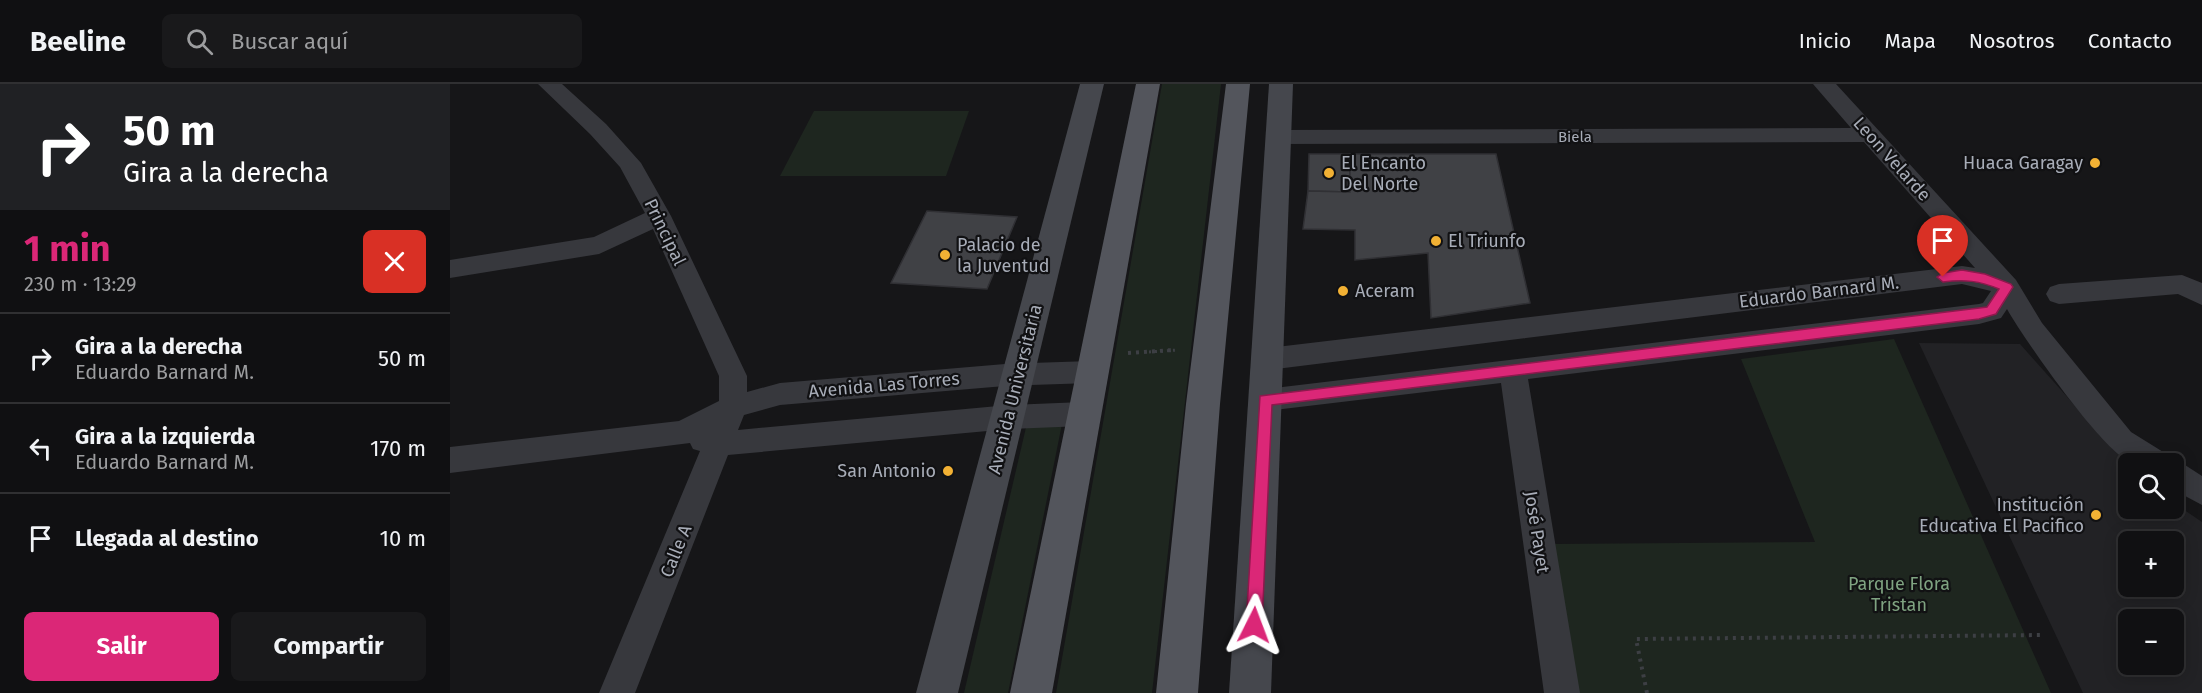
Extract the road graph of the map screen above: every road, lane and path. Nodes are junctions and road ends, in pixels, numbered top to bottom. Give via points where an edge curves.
1 (549, 84) edge
2 (1092, 84) edge
3 (1148, 84) edge
4 (1238, 84) edge
5 (1281, 84) edge
6 (1824, 84) edge
7 (1871, 135) junction
8 (1278, 137) junction
9 (659, 216) junction
10 (450, 269) edge
11 (2007, 287) junction
12 (2059, 294) dead end
13 (2202, 295) edge
14 (1179, 349) dead end
15 (1124, 353) dead end
16 (1268, 359) junction
17 (1513, 370) junction
18 (1091, 372) junction
19 (1019, 374) junction
20 (1265, 400) junction
21 (733, 407) junction
22 (1083, 414) junction
23 (1009, 417) junction
24 (684, 433) junction
25 (718, 444) junction
26 (2140, 453) edge
27 (450, 460) edge
28 (2184, 480) edge
29 (2202, 492) edge
30 (2044, 635) dead end
31 (617, 693) edge
32 (937, 693) edge
33 (1031, 693) edge
34 (1177, 693) edge
35 (1250, 693) edge
36 (1562, 693) edge
37 (1647, 693) edge

1 - 9 street, Principal via 629,163
2 - 19 main road, Avenida Universitaria
3 - 18 main road
4 - 34 main road
5 - 8 main road
6 - 7 street, Leon Velarde
7 - 8 street, Biela
7 - 11 street, Leon Velarde
8 - 16 main road
9 - 10 street via 599,245
9 - 21 street, Principal via 733,376
11 - 16 street, Eduardo Barnard M. via 1962,275
11 - 17 street via 1992,311 1979,314
11 - 26 street, Leon Velarde via 2032,330 2121,441
12 - 13 street via 2182,284
14 - 15 path
16 - 20 main road
17 - 20 street
17 - 36 street, José Payet
18 - 19 street, Avenida Las Torres
18 - 22 main road
19 - 21 street, Avenida Las Torres via 780,394
19 - 23 main road, Avenida Universitaria
20 - 35 main road
21 - 24 street, Avenida Las Torres
21 - 25 street, Calle A
22 - 23 street, Avenida Las Torres
22 - 33 main road
23 - 25 street, Avenida Las Torres
23 - 32 main road, Avenida Universitaria
24 - 25 street, Avenida Las Torres
24 - 27 street, Avenida Las Torres
25 - 31 street, Calle A
28 - 29 street
30 - 37 path via 1636,639

